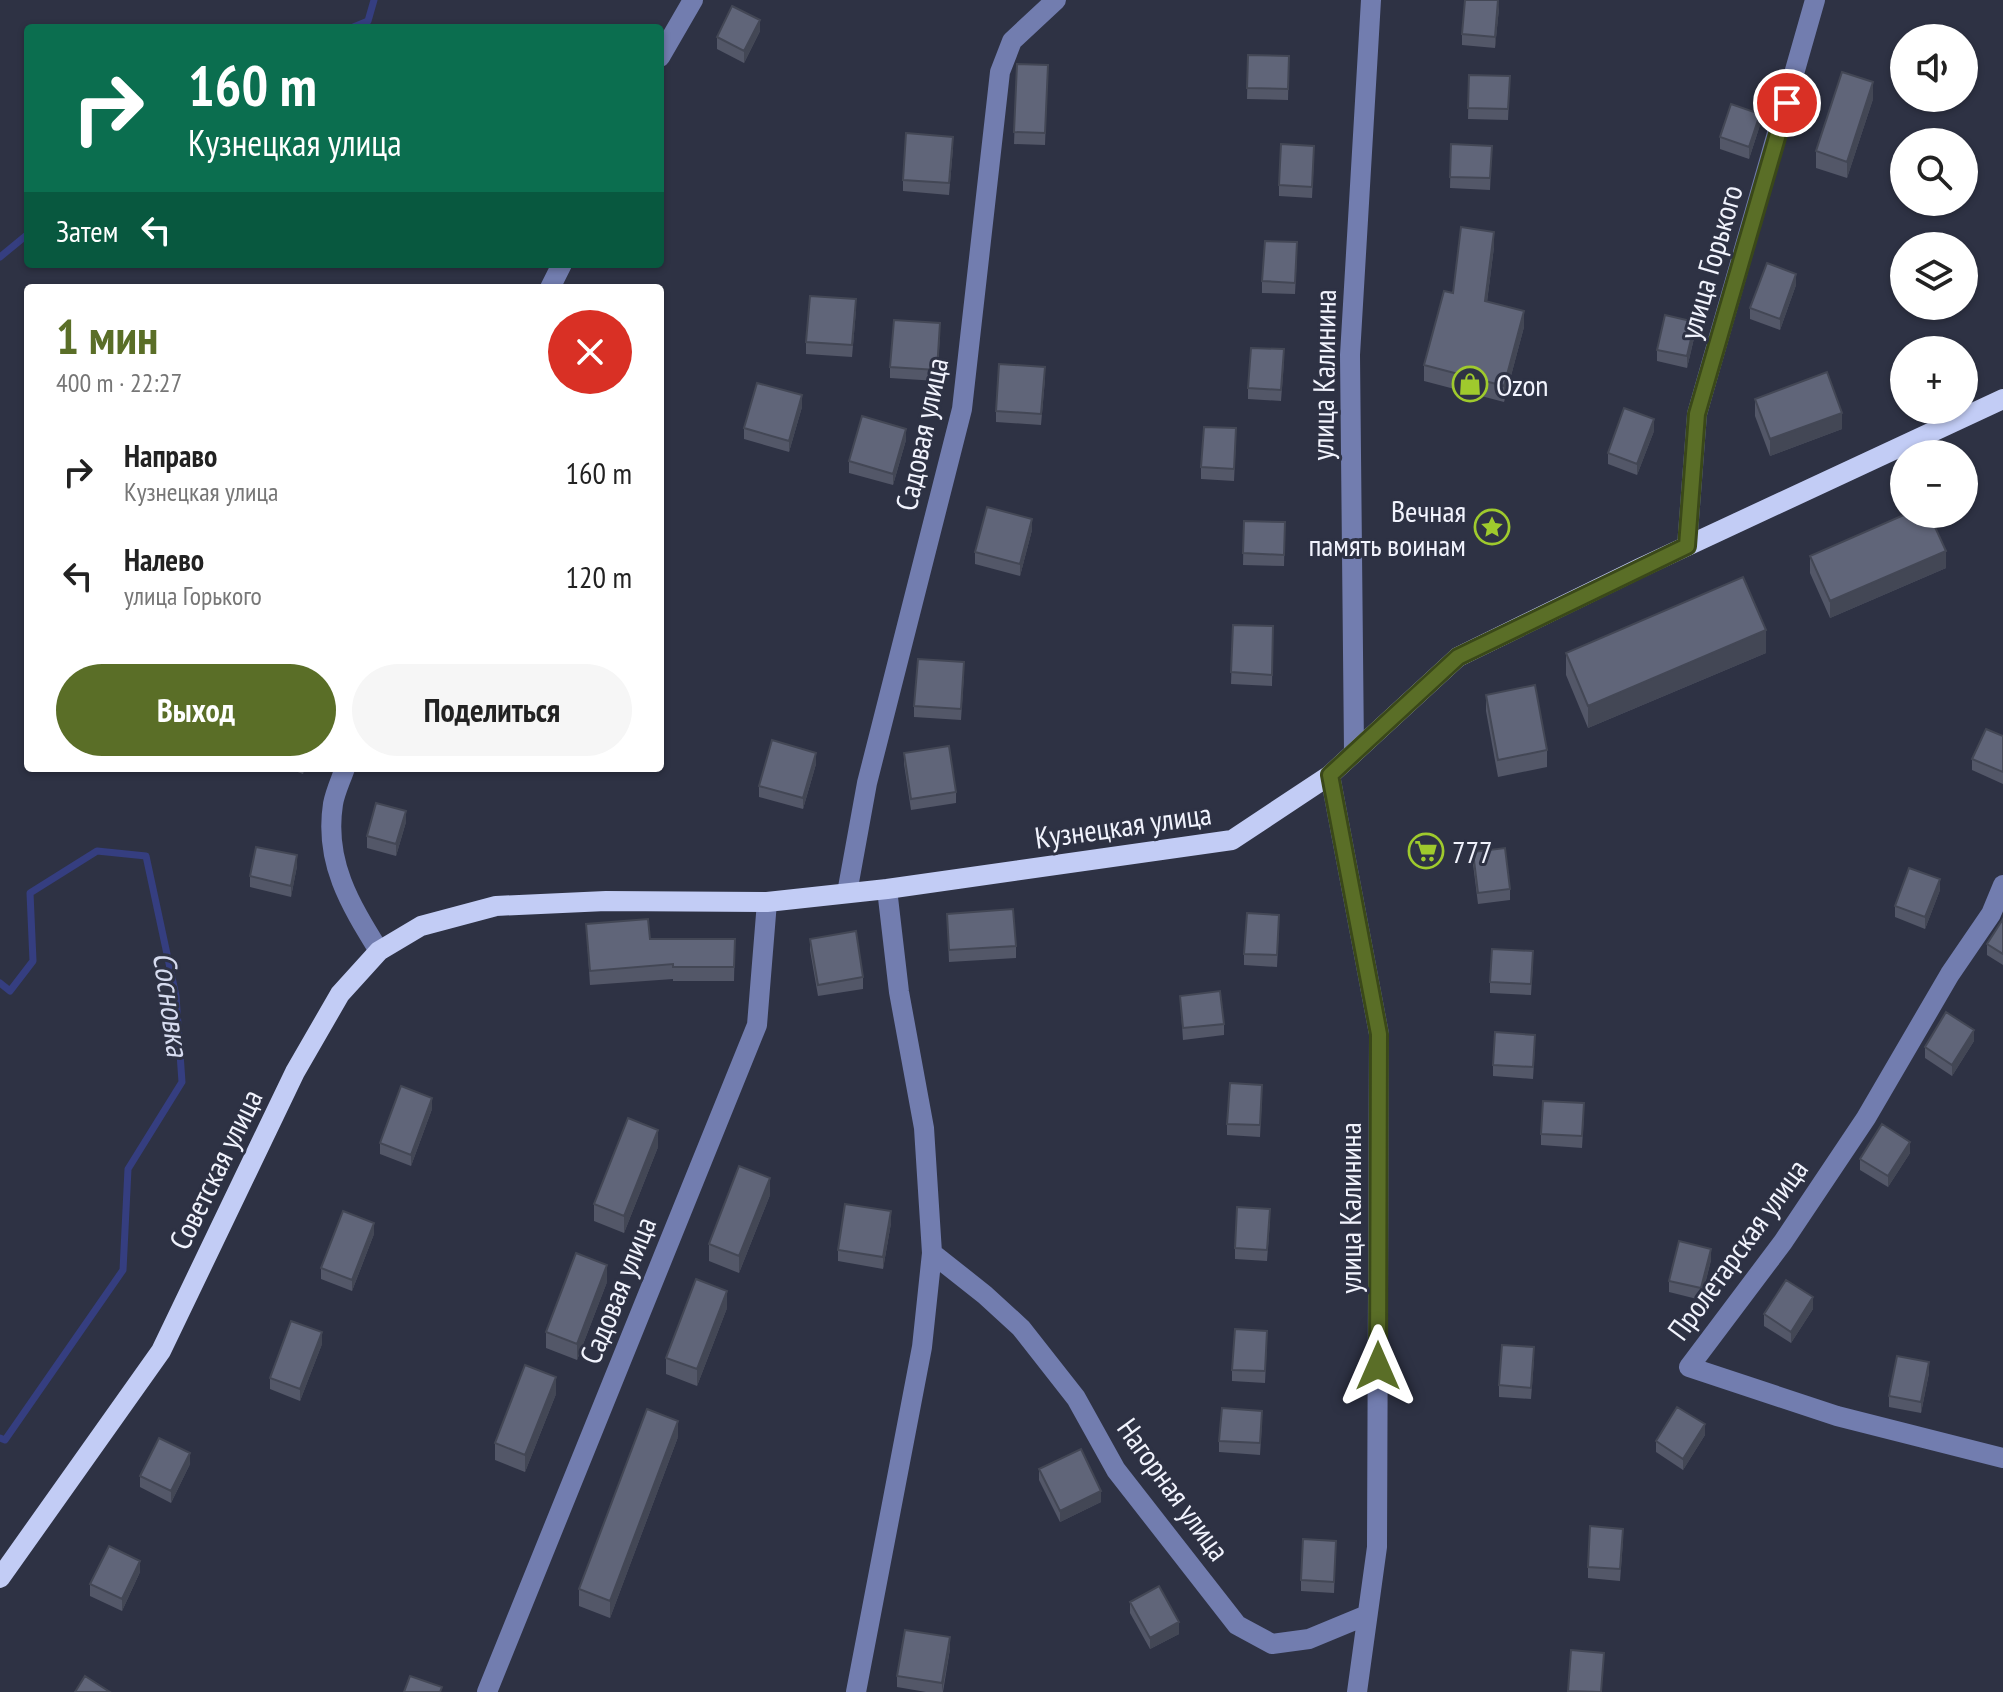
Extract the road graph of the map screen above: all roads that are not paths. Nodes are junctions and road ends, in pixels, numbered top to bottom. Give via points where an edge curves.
1 (693, 0) edge
2 (1056, 0) edge
3 (1371, 0) edge
4 (1815, 0) edge
5 (664, 50) edge
6 (2003, 399) edge
7 (1687, 546) junction
8 (1354, 751) junction
9 (344, 772) edge
10 (1330, 775) junction
11 (2003, 885) edge
12 (887, 889) junction
13 (847, 893) junction
14 (767, 902) junction
15 (379, 951) junction
16 (932, 1253) junction
17 (2003, 1458) edge
18 (0, 1578) edge
19 (1367, 1615) junction
20 (487, 1692) edge
21 (856, 1692) edge
22 (1357, 1692) edge

1 - 5 street
2 - 13 street, Садовая улица via 1012,41 1000,72 962,409 867,783
3 - 8 street, улица Калинина via 1350,355
4 - 7 street, улица Горького via 1697,414
6 - 7 main road, Кузнецкая улица
7 - 8 main road, Кузнецкая улица via 1458,657
8 - 10 main road, Кузнецкая улица
9 - 15 street via 333,804 332,853 348,901
10 - 12 main road, Кузнецкая улица via 1232,840
10 - 19 street, улица Калинина via 1379,1034 1377,1547
11 - 17 street, Пролетарская улица via 1991,914 1866,1118 1783,1242 1689,1367 1837,1416
12 - 13 main road, Кузнецкая улица
12 - 16 street via 924,1128
13 - 14 main road, Кузнецкая улица
14 - 15 main road, Кузнецкая улица via 496,906 421,926
14 - 20 street, Садовая улица via 757,1025
15 - 18 main road, Советская улица via 340,994 295,1072 161,1351
16 - 19 street, Нагорная улица via 1021,1328 1076,1398 1116,1470 1237,1625 1272,1644 1309,1639
16 - 21 street via 922,1347
19 - 22 street, улица Калинина

